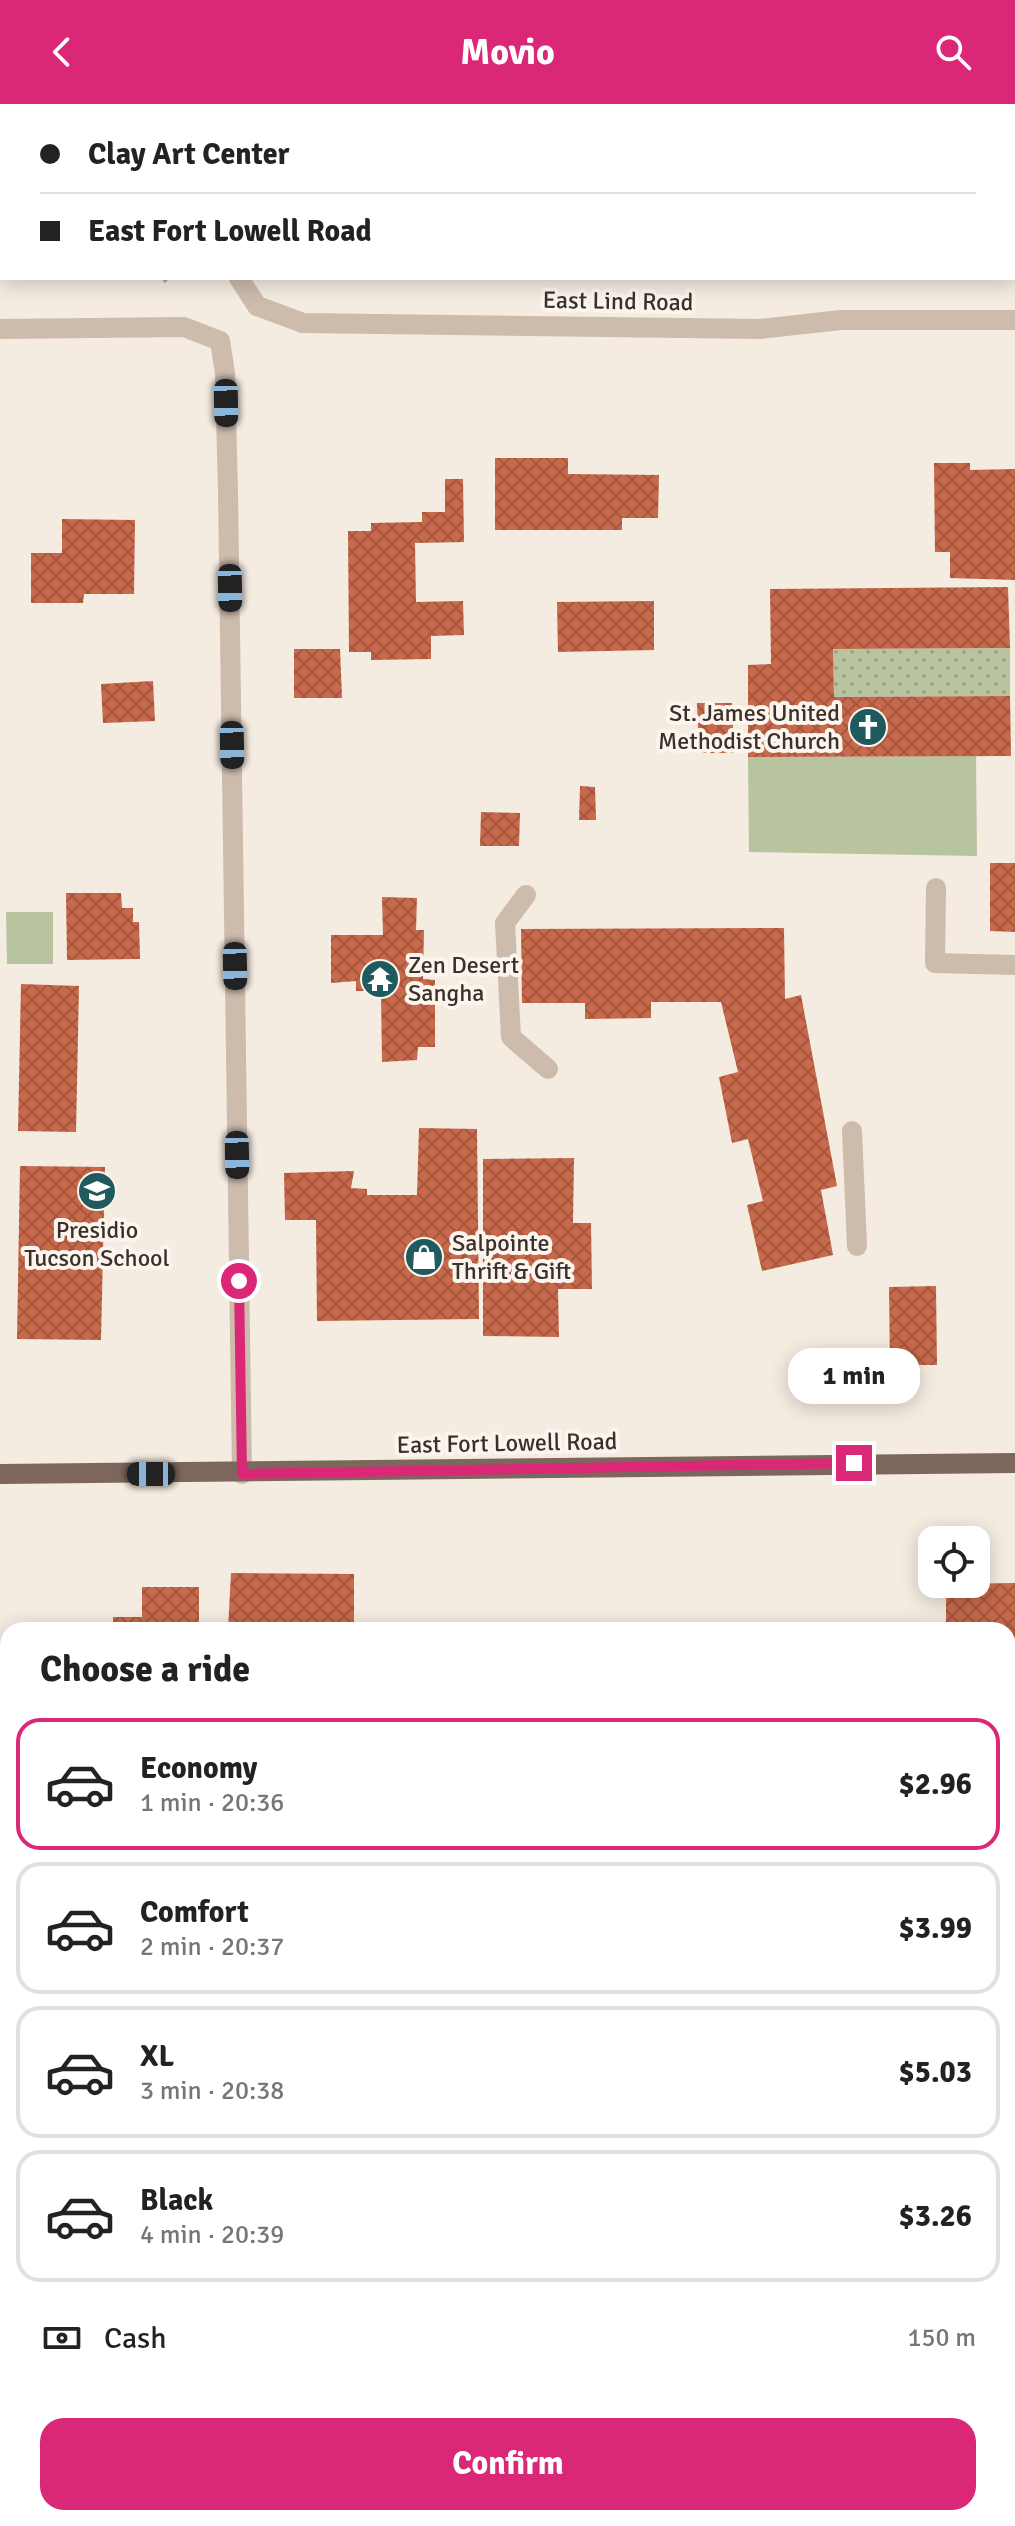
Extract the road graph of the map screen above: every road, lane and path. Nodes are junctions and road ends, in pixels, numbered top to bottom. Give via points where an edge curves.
1 (240, 280) edge
2 (1015, 320) edge
3 (0, 329) edge
4 (936, 888) dead end
5 (526, 895) dead end
6 (1015, 965) edge
7 (548, 1069) dead end
8 (852, 1131) dead end
9 (857, 1246) dead end
10 (1015, 1463) edge
11 (0, 1474) edge
12 (242, 1474) junction

1 - 2 street, East Lind Road via 257,306 303,323 760,329 841,320
3 - 12 street via 184,327 220,341 225,373
4 - 6 street via 935,963
5 - 7 street via 505,923 511,1037
8 - 9 street
10 - 12 main road, East Fort Lowell Road
11 - 12 main road, East Fort Lowell Road

